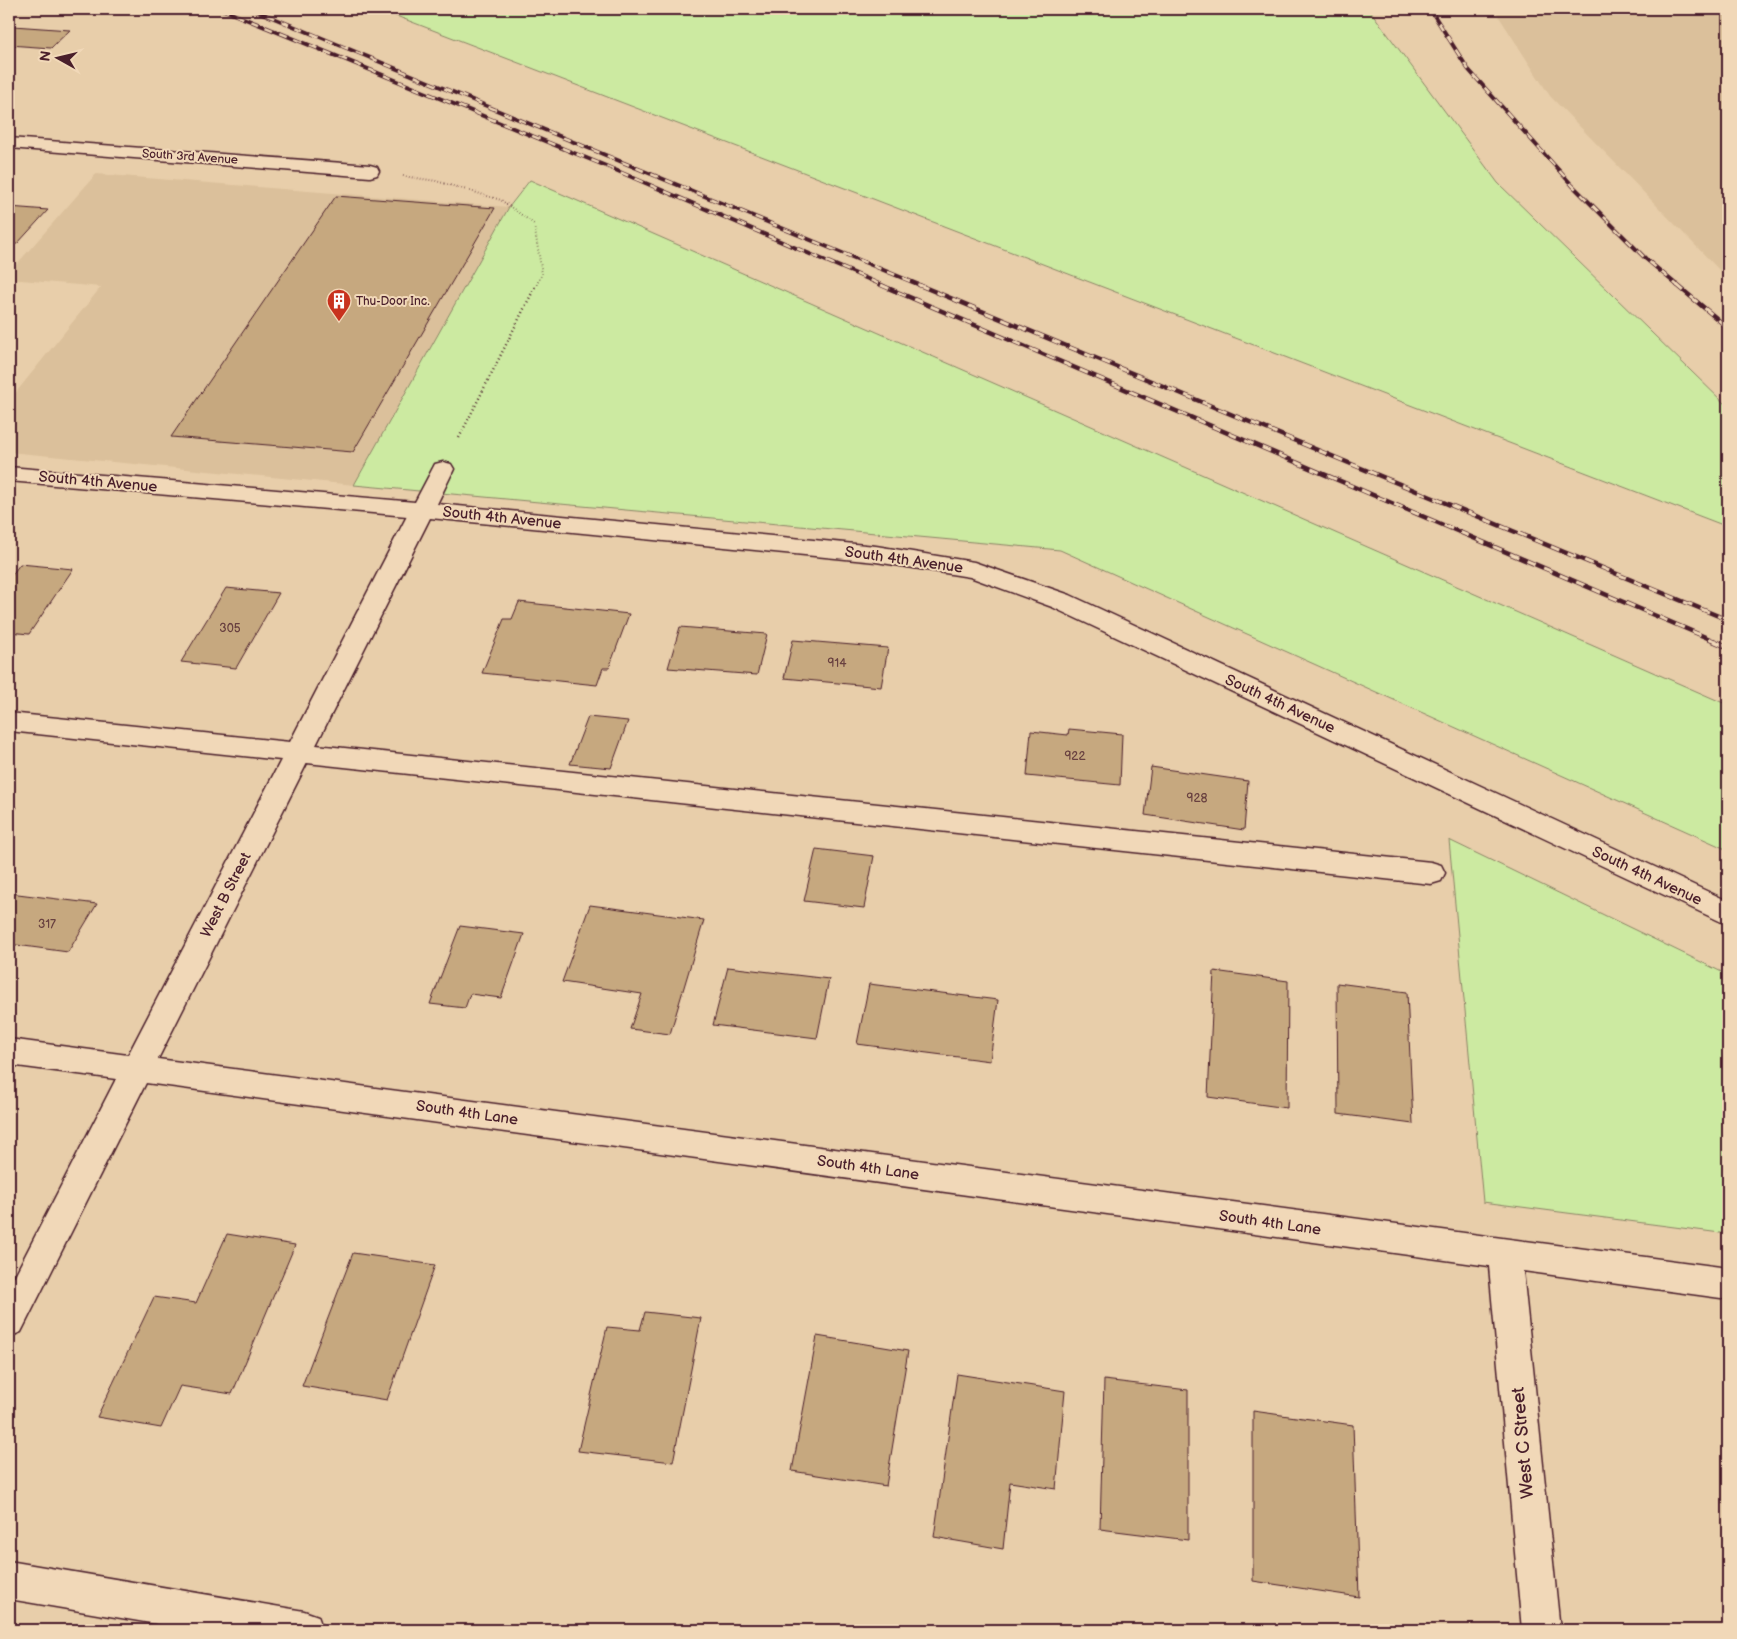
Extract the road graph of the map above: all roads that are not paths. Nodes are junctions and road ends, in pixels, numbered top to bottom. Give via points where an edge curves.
1 (9, 143) edge
2 (370, 171) road end
3 (443, 469) road end
4 (9, 474) edge
5 (422, 510) junction
6 (9, 722) edge
7 (297, 754) junction
8 (1431, 873) dead end
9 (1728, 914) edge
10 (9, 1052) edge
11 (137, 1068) junction
12 (1505, 1255) junction
13 (1728, 1283) edge
14 (9, 1321) edge
15 (9, 1580) edge
16 (304, 1630) edge
17 (1541, 1630) edge

1 - 2 street, South 3rd Avenue
3 - 5 street, West B Street
4 - 5 street, South 4th Avenue
5 - 7 street, West B Street
5 - 9 street, South 4th Avenue via 876,554 974,570 1061,601
6 - 7 street
7 - 8 street
7 - 11 street, West B Street
10 - 11 street, South 4th Lane
11 - 12 street, South 4th Lane
11 - 14 street, West B Street
12 - 13 street, South 4th Lane
12 - 17 street, West C Street
15 - 16 street

